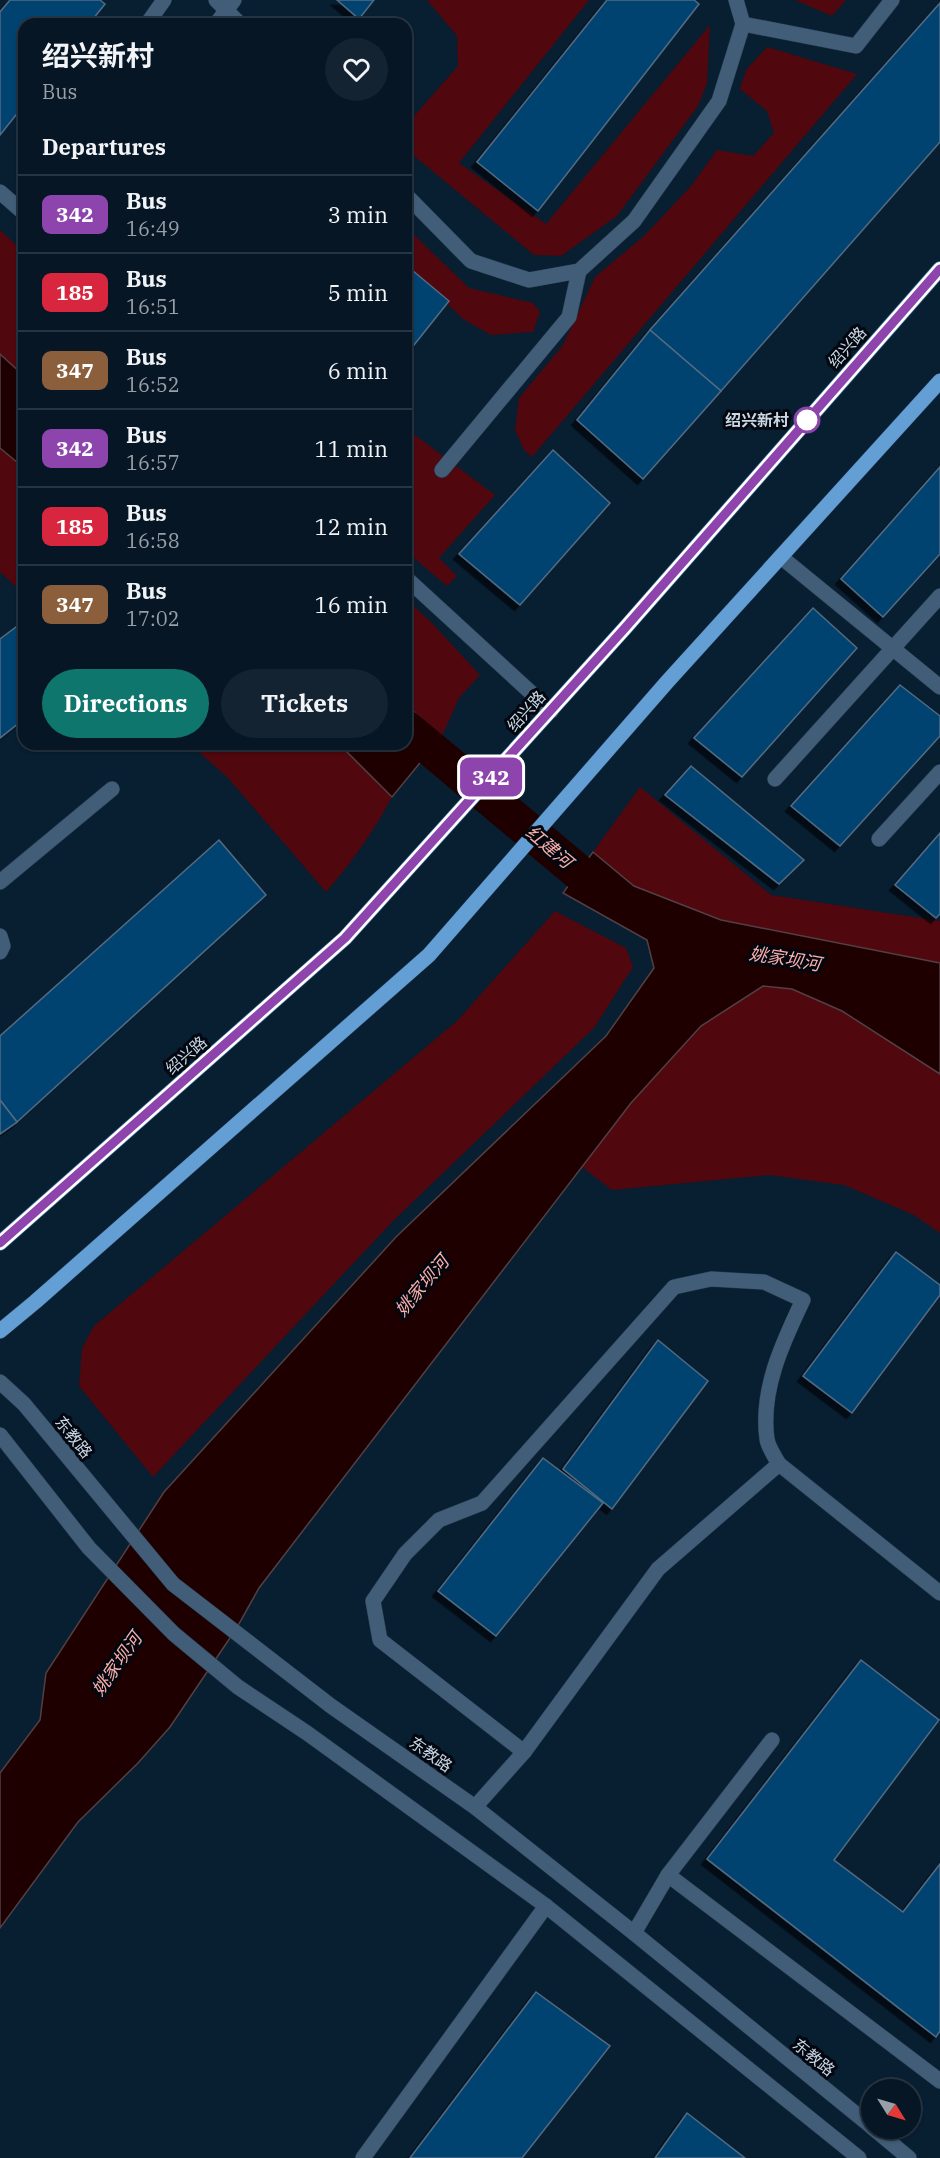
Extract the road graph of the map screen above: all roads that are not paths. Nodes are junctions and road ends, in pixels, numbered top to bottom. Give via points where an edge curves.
1 (164, 0) edge
2 (736, 0) edge
3 (892, 0) edge
4 (226, 3) edge
5 (151, 18) edge
6 (219, 18) edge
7 (236, 18) edge
8 (743, 24) junction
9 (0, 192) edge
10 (412, 201) edge
11 (18, 208) edge
12 (940, 269) edge
13 (579, 271) junction
14 (940, 381) edge
15 (442, 470) dead end
16 (781, 557) junction
17 (412, 584) edge
18 (940, 596) edge
19 (894, 648) junction
20 (940, 687) edge
21 (550, 711) junction
22 (940, 772) edge
23 (776, 779) dead end
24 (112, 789) dead end
25 (879, 839) dead end
26 (0, 882) edge
27 (0, 936) edge
28 (0, 952) edge
29 (0, 1243) edge
30 (0, 1330) edge
31 (0, 1382) edge
32 (0, 1435) edge
33 (779, 1464) junction
34 (940, 1593) edge
35 (772, 1740) dead end
36 (524, 1752) junction
37 (475, 1807) junction
38 (668, 1875) junction
39 (546, 1906) junction
40 (634, 1933) junction
41 (940, 2081) edge
42 (861, 2119) edge
43 (886, 2139) edge
44 (363, 2158) edge
45 (859, 2158) edge
46 (909, 2158) edge

1 - 5 street
2 - 8 street
3 - 8 street via 856,46
4 - 6 street
4 - 7 street
8 - 13 street via 719,101 634,221
9 - 11 street
10 - 13 street via 471,261 529,280
12 - 21 main road, 绍兴路
13 - 15 street via 569,317
14 - 16 main road
16 - 19 street
16 - 30 main road via 429,955
17 - 21 street
18 - 19 street
19 - 20 street
19 - 23 street
21 - 29 main road, 绍兴路 via 345,938
22 - 25 street
24 - 26 street
27 - 28 street
31 - 37 street, 东教路 via 24,1404 173,1584 331,1707
32 - 39 street via 89,1548 174,1634 238,1687
33 - 34 street
33 - 36 street via 658,1569
33 - 36 street via 767,1441 767,1399 781,1346 803,1300 764,1282 711,1279 674,1287 482,1503 439,1520 405,1554 373,1601 380,1640
35 - 38 street
36 - 37 street
37 - 40 street, 东教路
38 - 40 street
38 - 41 street
39 - 44 street
39 - 45 street
40 - 42 street, 东教路
43 - 46 street, 东教路

